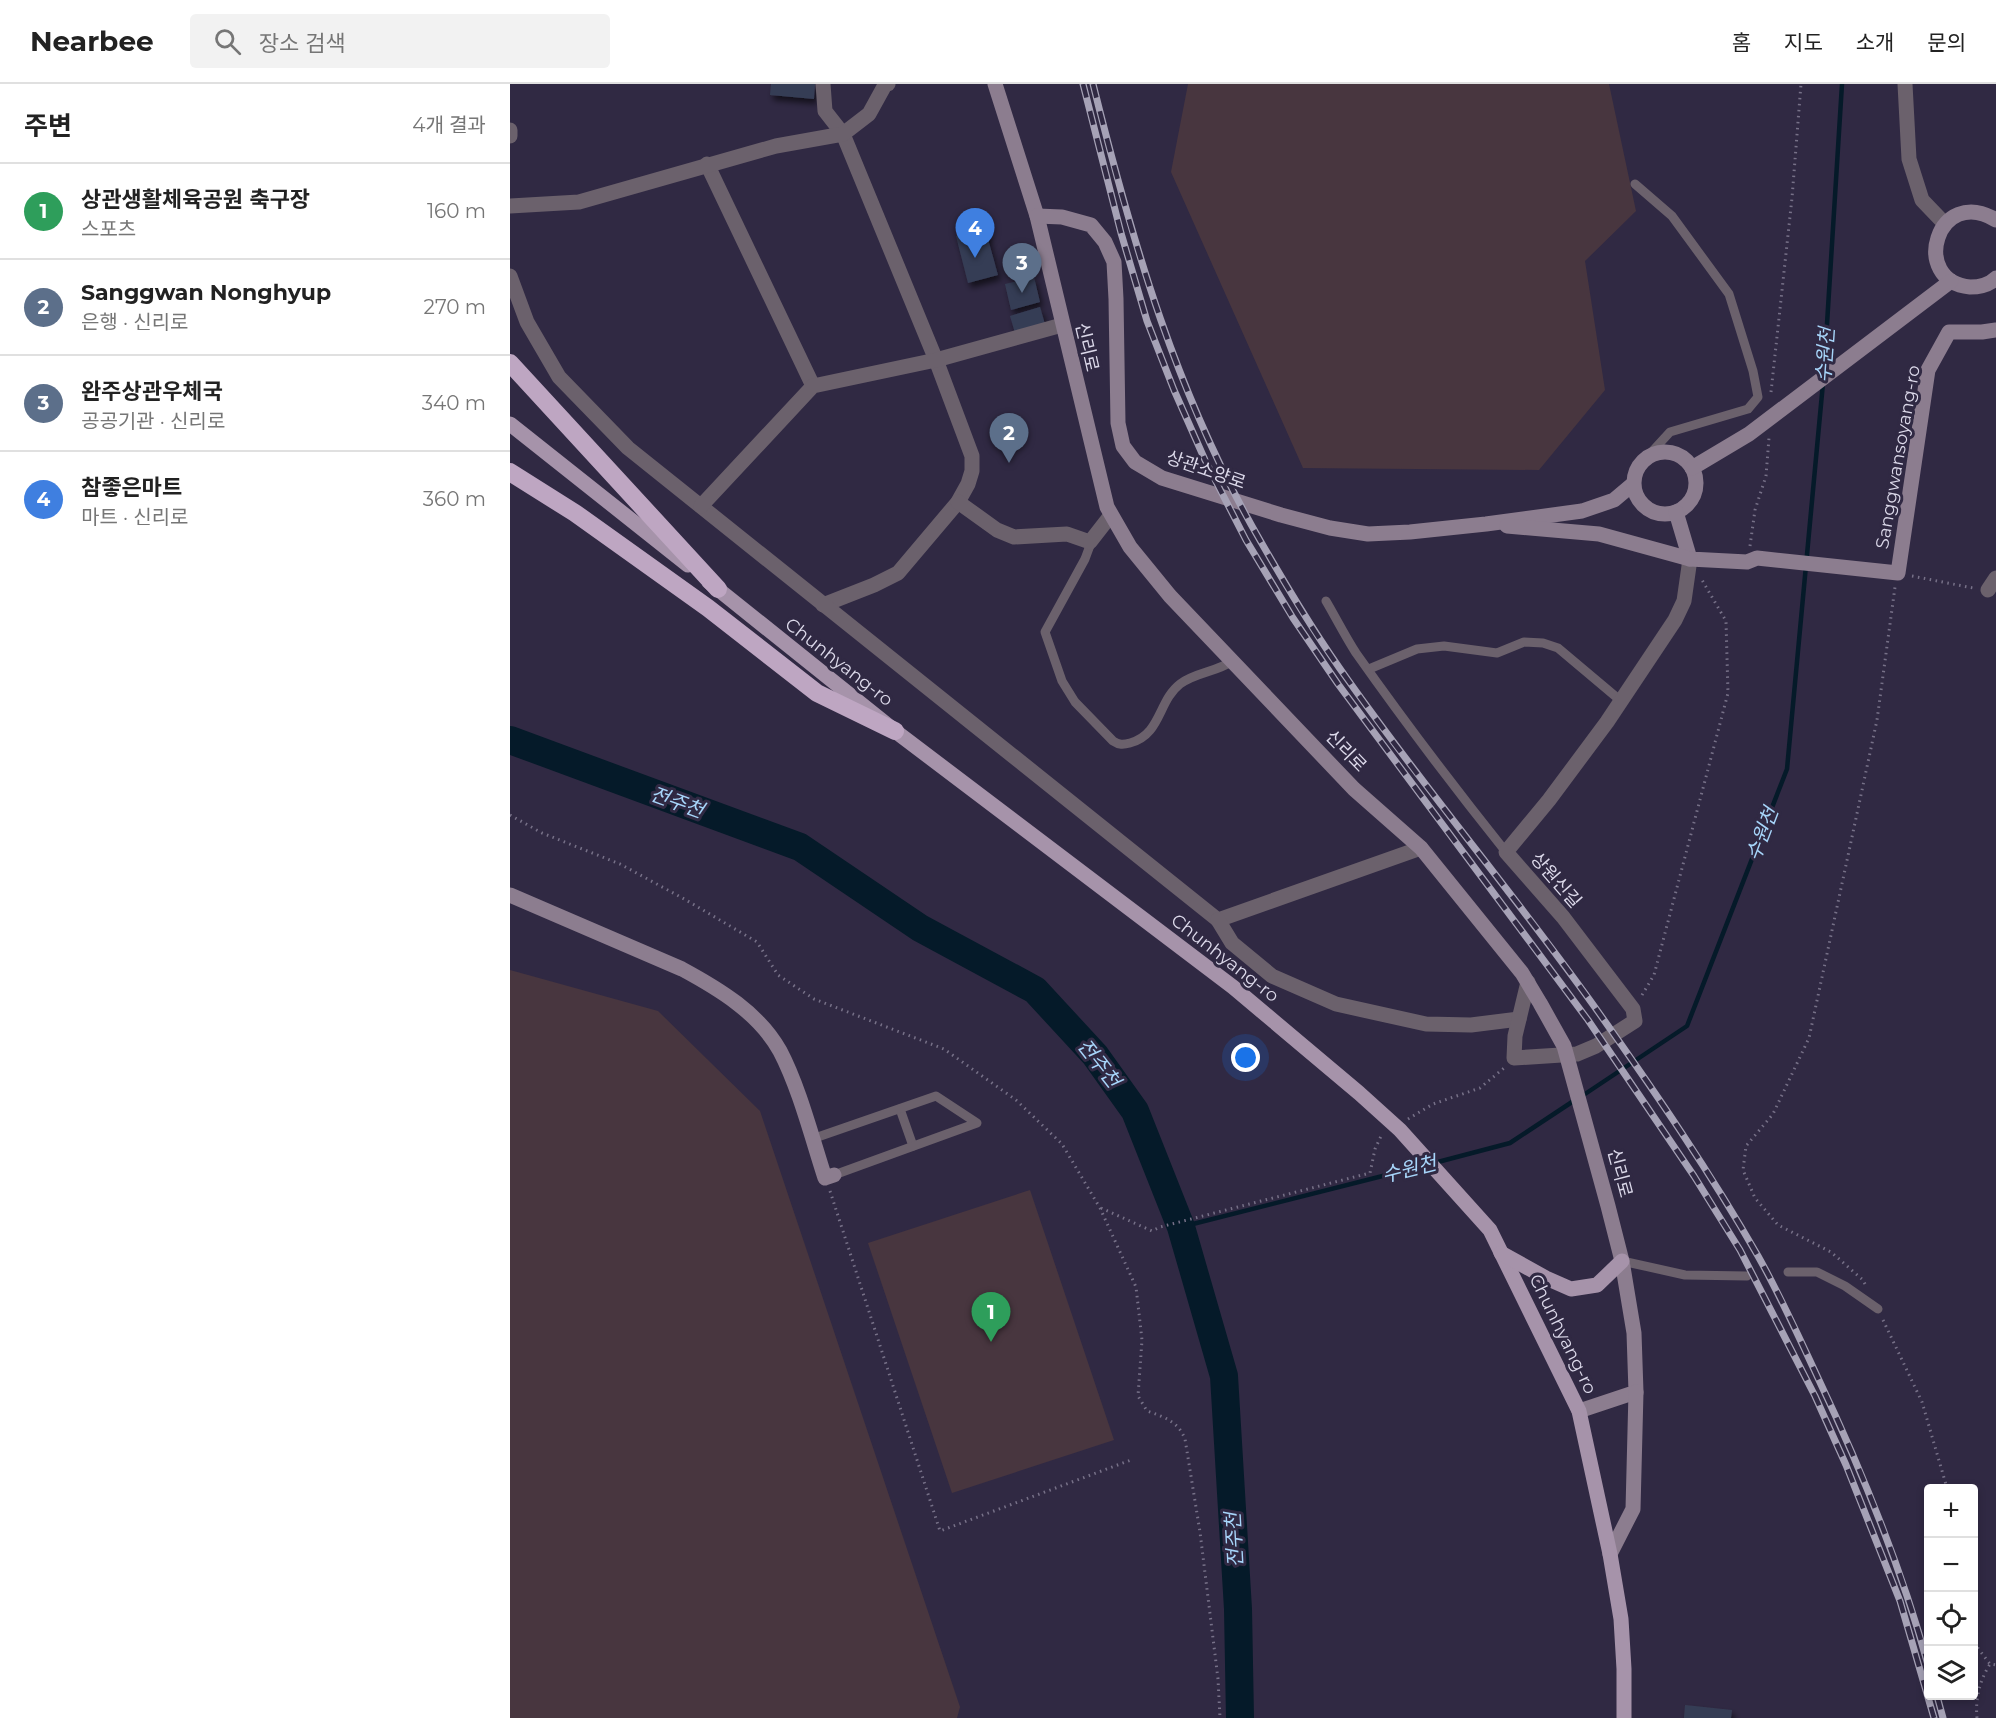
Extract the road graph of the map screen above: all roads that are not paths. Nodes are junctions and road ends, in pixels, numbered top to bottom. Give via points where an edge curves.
1 (823, 84) edge
2 (888, 84) edge
3 (995, 84) edge
4 (1905, 84) edge
5 (510, 130) edge
6 (843, 134) junction
7 (510, 136) edge
8 (707, 164) junction
9 (1635, 184) dead end
10 (510, 206) edge
11 (1037, 216) junction
12 (1996, 220) edge
13 (1945, 224) junction
14 (510, 276) edge
15 (1996, 278) edge
16 (1952, 281) junction
17 (1062, 325) junction
18 (1996, 330) edge
19 (936, 360) junction
20 (510, 363) edge
21 (813, 386) junction
22 (510, 424) edge
23 (1648, 456) junction
24 (1692, 468) junction
25 (510, 472) edge
26 (1633, 484) junction
27 (958, 502) junction
28 (700, 506) junction
29 (1676, 512) junction
30 (1111, 515) junction
31 (1281, 515) joint
32 (1486, 524) junction
33 (1092, 540) junction
34 (1690, 559) junction
35 (718, 589) junction
36 (1326, 601) dead end
37 (823, 605) junction
38 (1232, 661) junction
39 (1369, 669) junction
40 (1621, 701) junction
41 (895, 731) junction
42 (1420, 848) junction
43 (1506, 852) junction
44 (510, 895) edge
45 (1218, 920) junction
46 (1528, 982) junction
47 (1519, 1019) junction
48 (900, 1108) junction
49 (812, 1138) junction
50 (913, 1146) junction
51 (830, 1176) joint
52 (1502, 1253) junction
53 (1622, 1261) junction
54 (1788, 1272) dead end
55 (1747, 1276) dead end
56 (1878, 1309) road end
57 (1636, 1392) junction
58 (1579, 1412) junction
59 (1610, 1554) junction
60 (1624, 1718) edge

1 - 6 street via 825,111
2 - 6 street via 869,114
3 - 11 main road, 신리로
4 - 13 street via 1909,159 1922,200
5 - 7 street
6 - 8 street
6 - 19 street
8 - 10 street via 579,202
8 - 21 street
9 - 23 lane via 1672,216 1729,294 1758,397 1748,409 1670,432
11 - 17 main road, 신리로
11 - 31 main road, 상관소양로 via 1062,217 1091,225 1114,262 1118,423 1123,446 1135,462 1162,478
12 - 13 main road via 1986,214 1962,213
13 - 16 main road via 1935,248 1942,272
14 - 28 street via 527,322 559,377 628,447
15 - 16 main road via 1977,287
16 - 24 main road via 1749,434
17 - 19 street
17 - 30 main road, 신리로
18 - 34 main road, Sanggwansoyang-ro via 1949,332 1928,370 1892,572
19 - 21 street
19 - 27 street via 972,456 972,471
20 - 35 highway
21 - 28 street
22 - 35 main road, Chunhyang-ro
23 - 24 main road via 1672,452 1686,459
23 - 26 main road, Sanggwansoyang-ro via 1636,470
24 - 29 main road via 1696,485 1693,497
25 - 41 highway via 575,513 708,608 817,693
26 - 29 main road via 1641,503 1652,511
26 - 32 main road, Sanggwansoyang-ro via 1614,500 1582,511
27 - 33 street via 997,530 1014,537 1067,534
27 - 37 street via 898,573
28 - 37 street
29 - 34 main road
30 - 33 street
30 - 38 main road, 신리로 via 1130,547 1170,596
31 - 32 main road, Sanggwansoyang-ro via 1368,534
32 - 34 main road, Sanggwansoyang-ro via 1599,534
33 - 38 lane via 1046,632 1062,681 1113,741 1127,744 1147,736 1174,689
34 - 40 street, 상원신길 via 1684,601 1675,620
35 - 41 main road, Chunhyang-ro
36 - 39 lane
37 - 45 street
38 - 42 main road, 신리로 via 1354,789
39 - 40 lane via 1417,649 1444,646 1497,653 1524,642 1543,643 1558,648
39 - 43 lane
40 - 43 street, 상원신길
41 - 52 main road, Chunhyang-ro via 1233,987 1359,1092 1424,1154 1473,1209
42 - 45 street
42 - 46 main road, 신리로
43 - 47 street, 상원신길 via 1563,917 1633,1010 1635,1021 1577,1054 1514,1058
44 - 49 main road via 682,969 741,1006 779,1051
45 - 47 street via 1232,943 1272,976 1336,1004 1426,1023
46 - 47 street
46 - 53 main road, 신리로 via 1564,1046
48 - 49 lane
48 - 50 lane
48 - 50 lane via 936,1096 976,1123
49 - 51 main road
50 - 51 lane
52 - 53 main road via 1571,1289 1598,1286
52 - 58 main road, Chunhyang-ro
53 - 55 lane via 1685,1275
53 - 57 main road, 신리로 via 1634,1333
54 - 56 lane via 1817,1272
57 - 58 main road
57 - 59 main road, 신리로 via 1633,1509
58 - 59 main road, Chunhyang-ro
59 - 60 main road, Chunhyang-ro via 1621,1619

